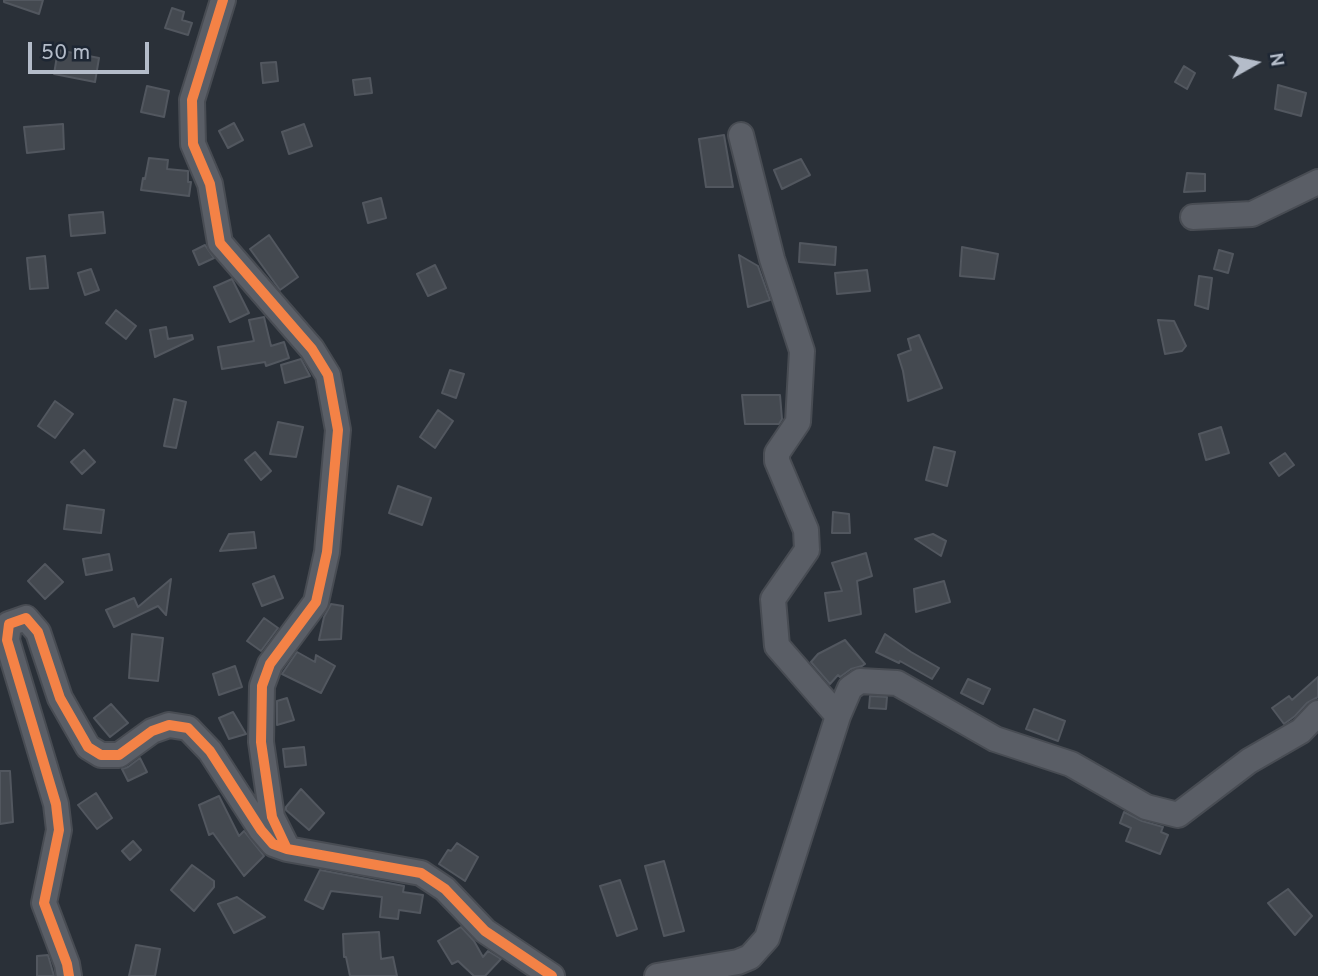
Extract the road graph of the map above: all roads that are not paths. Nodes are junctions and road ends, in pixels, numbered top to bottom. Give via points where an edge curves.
1 (223, 0) edge
2 (741, 135) dead end
3 (1318, 182) edge
4 (1193, 217) dead end
5 (1318, 713) edge
6 (838, 716) junction
7 (288, 849) junction
8 (69, 976) edge
9 (552, 976) edge
10 (659, 976) edge

1 - 7 street via 192,100 193,145 210,184 219,243 312,349 328,375 338,430 327,552 316,602 270,664 262,687 261,743 272,817
2 - 6 street via 772,259 802,351 798,422 777,453 777,461 807,530 807,550 772,599 777,646
3 - 4 street via 1252,214
5 - 6 street via 1301,731 1249,761 1178,815 1146,807 1072,764 995,739 897,683 860,681 850,688
6 - 10 street via 767,938 750,957 738,962
7 - 8 street via 273,844 261,830 211,751 188,728 169,725 152,731 118,755 101,755 88,747 60,698 38,632 26,618 9,624 7,640 56,804 59,830 44,903
7 - 9 street via 421,873 445,889 485,931

